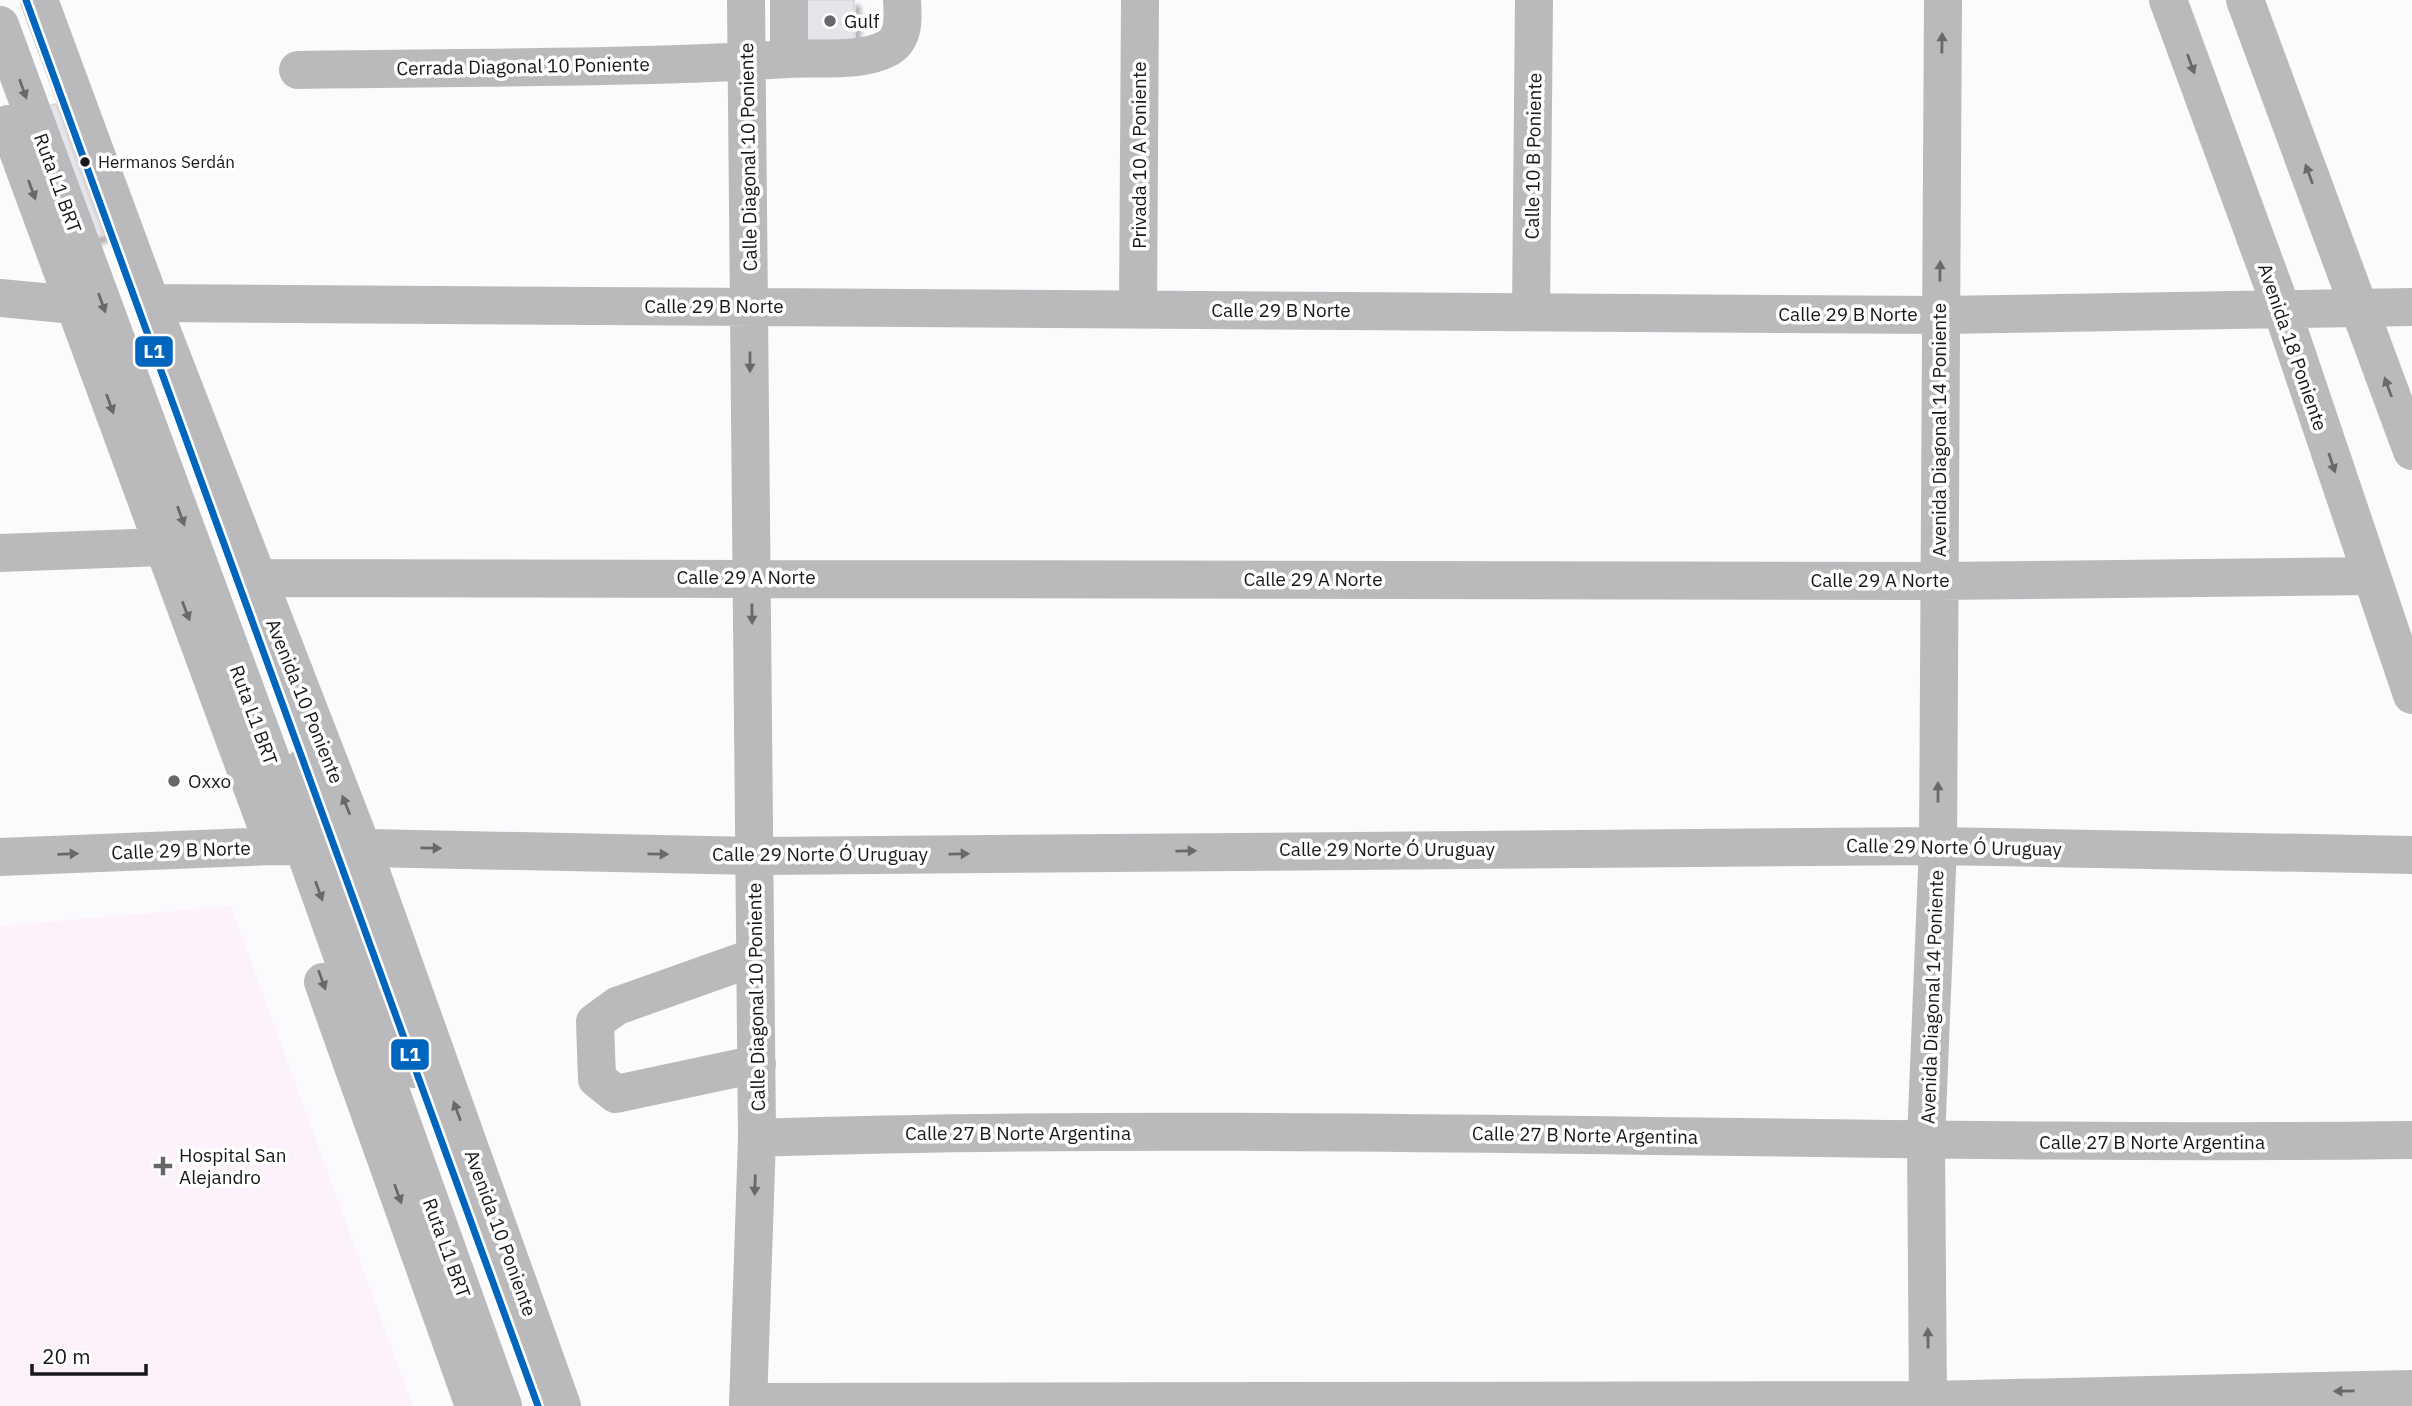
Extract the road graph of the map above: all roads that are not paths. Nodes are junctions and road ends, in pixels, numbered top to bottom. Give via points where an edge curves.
1 (26, 0) edge
2 (39, 0) edge
3 (746, 0) edge
4 (789, 0) edge
5 (902, 0) edge
6 (1140, 0) edge
7 (1535, 0) edge
8 (1943, 0) edge
9 (2168, 0) edge
10 (2245, 0) edge
11 (0, 25) edge
12 (789, 59) junction
13 (747, 62) junction
14 (298, 70) dead end
15 (0, 103) edge
16 (0, 298) edge
17 (150, 303) junction
18 (74, 305) junction
19 (749, 307) junction
20 (2412, 307) edge
21 (2359, 308) junction
22 (1138, 309) junction
23 (2281, 310) junction
24 (1531, 312) junction
25 (1940, 315) junction
26 (2412, 451) edge
27 (162, 547) junction
28 (0, 553) edge
29 (2369, 576) junction
30 (751, 577) junction
31 (256, 578) junction
32 (1938, 581) junction
33 (2412, 695) edge
34 (1938, 846) junction
35 (318, 847) junction
36 (2412, 855) edge
37 (0, 856) edge
38 (755, 856) junction
39 (755, 957) junction
40 (757, 1064) junction
41 (757, 1138) junction
42 (1926, 1140) junction
43 (2412, 1140) edge
44 (2412, 1389) edge
45 (1928, 1403) edge
46 (748, 1404) edge
47 (474, 1406) edge
48 (503, 1406) edge
49 (538, 1406) edge
50 (562, 1406) edge

1 - 35 street, Ruta L1 BRT
2 - 17 street, Avenida 10 Poniente
3 - 13 street, Calle Diagonal 10 Poniente
4 - 12 street
5 - 12 street, Cerrada Diagonal 10 Poniente via 903,23 891,47 866,55
6 - 22 street, Privada 10 A Poniente
7 - 24 street, Calle 10 B Poniente
25 -> 8 street, Avenida Diagonal 14 Poniente
9 -> 23 street, Avenida 18 Poniente
21 -> 10 street
11 -> 35 street, Ruta L1 BRT
12 - 13 street, Cerrada Diagonal 10 Poniente
13 - 14 street, Cerrada Diagonal 10 Poniente
13 - 19 street, Calle Diagonal 10 Poniente
15 -> 18 street, Avenida 10 Poniente
16 - 18 street
17 - 19 street, Calle 29 B Norte
17 - 31 street, Avenida 10 Poniente
18 -> 27 street, Avenida 10 Poniente
19 - 22 street, Calle 29 B Norte
19 -> 30 street, Calle Diagonal 10 Poniente
20 - 21 street, Calle 29 B Norte
21 - 23 street, Calle 29 B Norte
26 -> 21 street
22 - 24 street, Calle 29 B Norte
23 - 25 street, Calle 29 B Norte
23 -> 29 street, Avenida 18 Poniente
24 - 25 street, Calle 29 B Norte
25 - 32 street, Avenida Diagonal 14 Poniente
27 - 28 street
27 -> 35 street, Avenida 10 Poniente
29 - 32 street, Calle 29 A Norte
29 - 33 street, Avenida 18 Poniente
30 - 31 street, Calle 29 A Norte
30 - 32 street, Calle 29 A Norte
30 -> 38 street, Calle Diagonal 10 Poniente
35 -> 31 street, Avenida 10 Poniente
34 -> 32 street, Avenida Diagonal 14 Poniente
34 - 36 street, Calle 29 Norte Ó Uruguay
38 -> 34 street, Calle 29 Norte Ó Uruguay
34 - 42 street, Avenida Diagonal 14 Poniente
37 -> 35 street, Calle 29 B Norte
35 -> 38 street, Calle 29 Norte Ó Uruguay
35 -> 47 street, Avenida 10 Poniente
35 -> 48 street, Ruta L1 BRT
35 - 49 street, Ruta L1 BRT
50 -> 35 street, Avenida 10 Poniente
38 - 39 street, Calle Diagonal 10 Poniente
39 - 40 street, Calle Diagonal 10 Poniente
39 - 40 street via 617,1006 595,1023 597,1079 615,1094
40 - 41 street, Calle Diagonal 10 Poniente
41 - 42 street, Calle 27 B Norte Argentina via 1351,1132
41 -> 46 street, Calle Diagonal 10 Poniente
42 - 43 street, Calle 27 B Norte Argentina
45 -> 42 street, Avenida Diagonal 14 Poniente
44 -> 45 street
45 - 46 street

